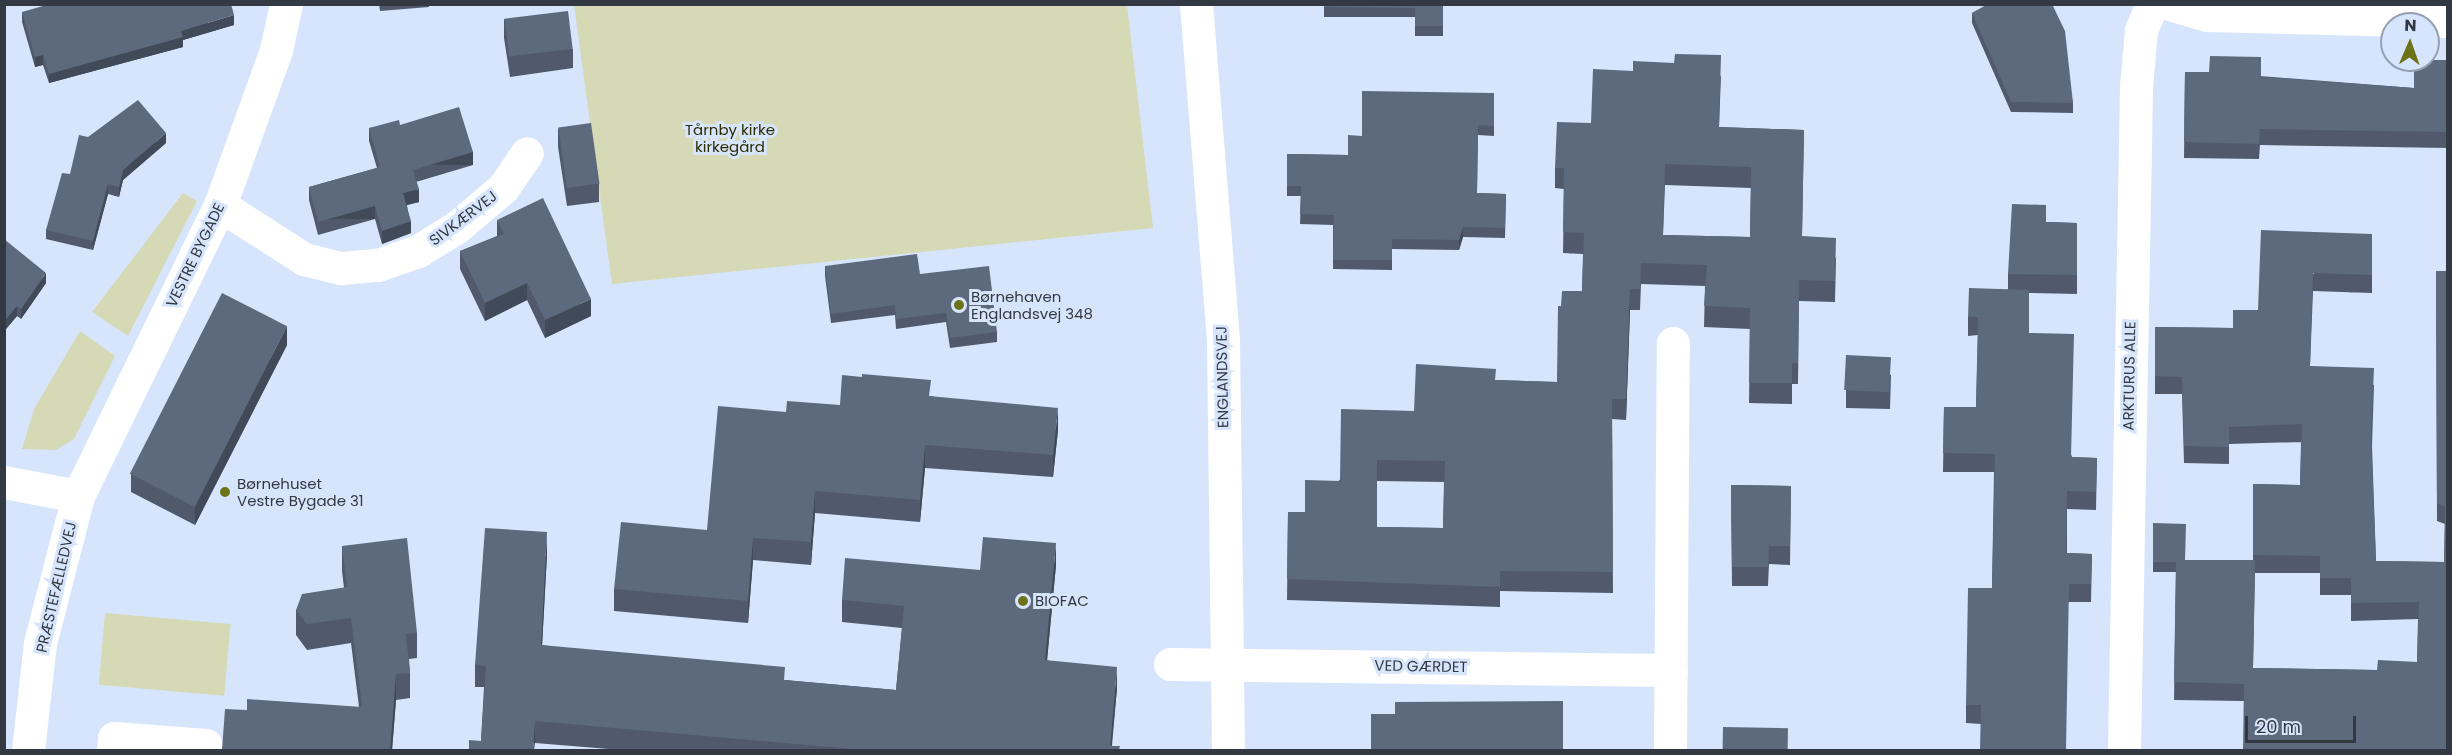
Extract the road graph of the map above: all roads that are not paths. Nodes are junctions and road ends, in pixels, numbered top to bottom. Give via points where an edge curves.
1 (286, 4) edge
2 (1196, 4) edge
3 (2152, 4) edge
4 (2169, 4) edge
5 (2448, 21) edge
6 (527, 153) dead end
7 (220, 205) junction
8 (1673, 343) dead end
9 (4, 482) edge
10 (78, 496) junction
11 (1226, 662) junction
12 (1170, 664) dead end
13 (1671, 670) junction
14 (206, 746) dead end
15 (28, 750) edge
16 (113, 750) edge
17 (1228, 750) edge
18 (1670, 750) edge
19 (2124, 750) edge

1 - 7 street, VESTRE BYGADE via 276,50
2 - 11 street, ENGLANDSVEJ via 1223,350
3 - 19 street, ARKTURUS ALLE via 2141,30 2136,87
4 - 5 street via 2207,15
6 - 7 street, SIVKÆRVEJ via 503,188 457,227 418,251 378,265 341,268 304,259
7 - 10 street, VESTRE BYGADE
8 - 13 street
9 - 10 street
10 - 15 street, PRÆSTEFÆLLEDVEJ via 40,643
11 - 12 street, VED GÆRDET
11 - 13 street, VED GÆRDET
11 - 17 street, ENGLANDSVEJ
13 - 18 street
14 - 16 street via 114,738

